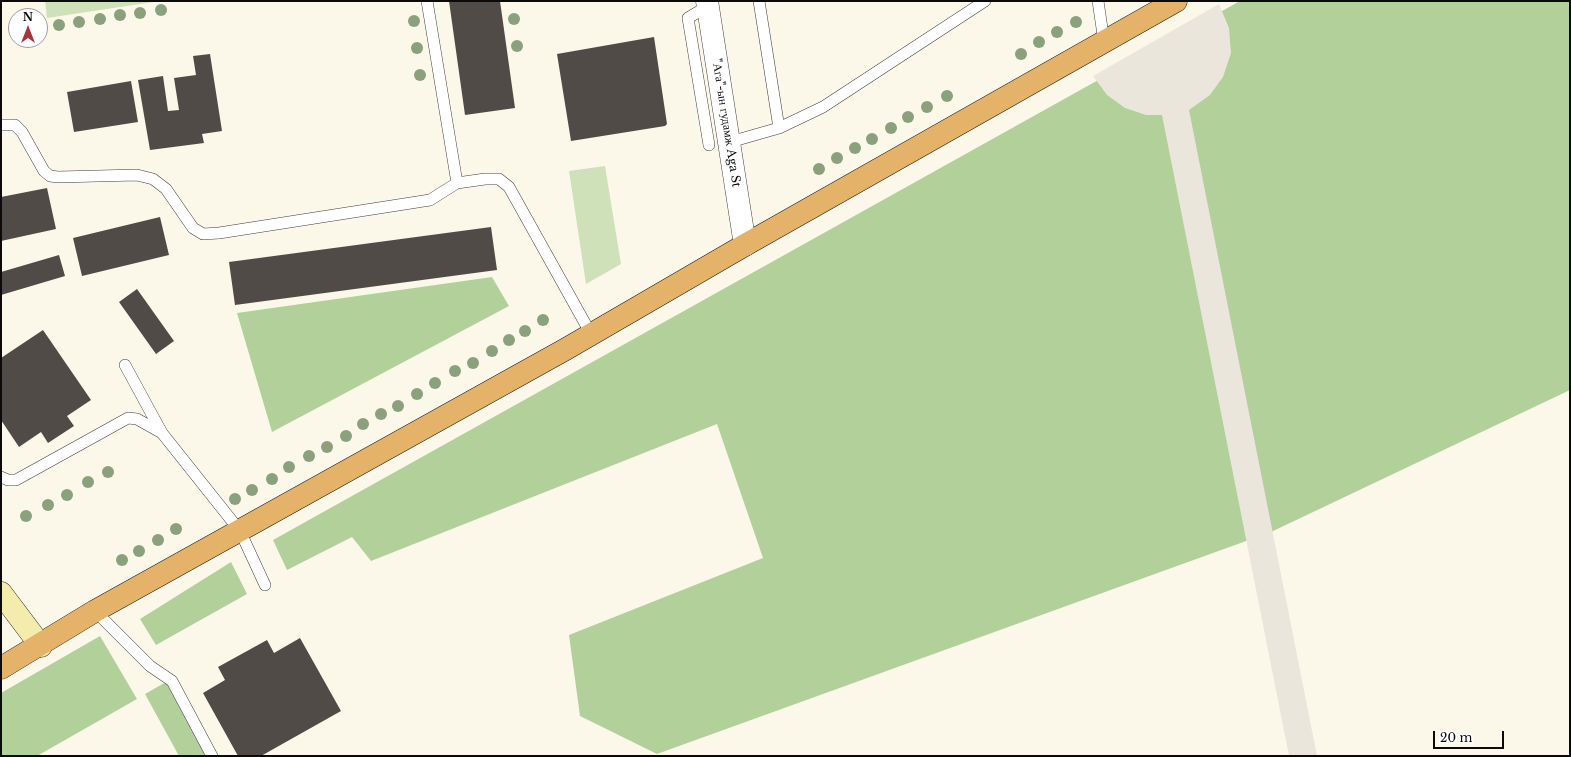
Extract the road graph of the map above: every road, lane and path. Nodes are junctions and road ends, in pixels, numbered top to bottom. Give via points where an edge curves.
1 (426, 1) edge
2 (759, 1) edge
3 (985, 1) edge
4 (1098, 1) edge
5 (1176, 1) edge
6 (707, 4) edge
7 (1104, 42) junction
8 (1, 125) edge
9 (779, 128) junction
10 (719, 144) junction
11 (457, 183) junction
12 (745, 245) junction
13 (591, 334) junction
14 (125, 365) dead end
15 (162, 433) junction
16 (1, 478) edge
17 (240, 531) junction
18 (265, 585) dead end
19 (1, 593) edge
20 (95, 612) junction
21 (41, 646) junction
22 (1, 668) edge
23 (212, 756) edge

1 - 11 lane
2 - 9 lane
3 - 9 lane via 823,107
4 - 7 lane
5 - 7 highway
6 - 10 street, "Ага"-ын гудамж Aga St
7 - 12 highway
8 - 11 lane via 15,125 22,132 44,171 50,176 137,175 153,179 166,189 193,228 203,234 430,200
9 - 10 lane
10 - 12 street, "Ага"-ын гудамж Aga St
11 - 13 lane via 499,179 509,187
12 - 13 highway
13 - 17 highway
14 - 15 lane
15 - 16 lane via 137,419 128,418 16,480
15 - 17 lane
17 - 18 lane
17 - 20 highway
19 - 21 main road
20 - 21 highway
20 - 23 lane via 150,666 172,681
21 - 22 highway

